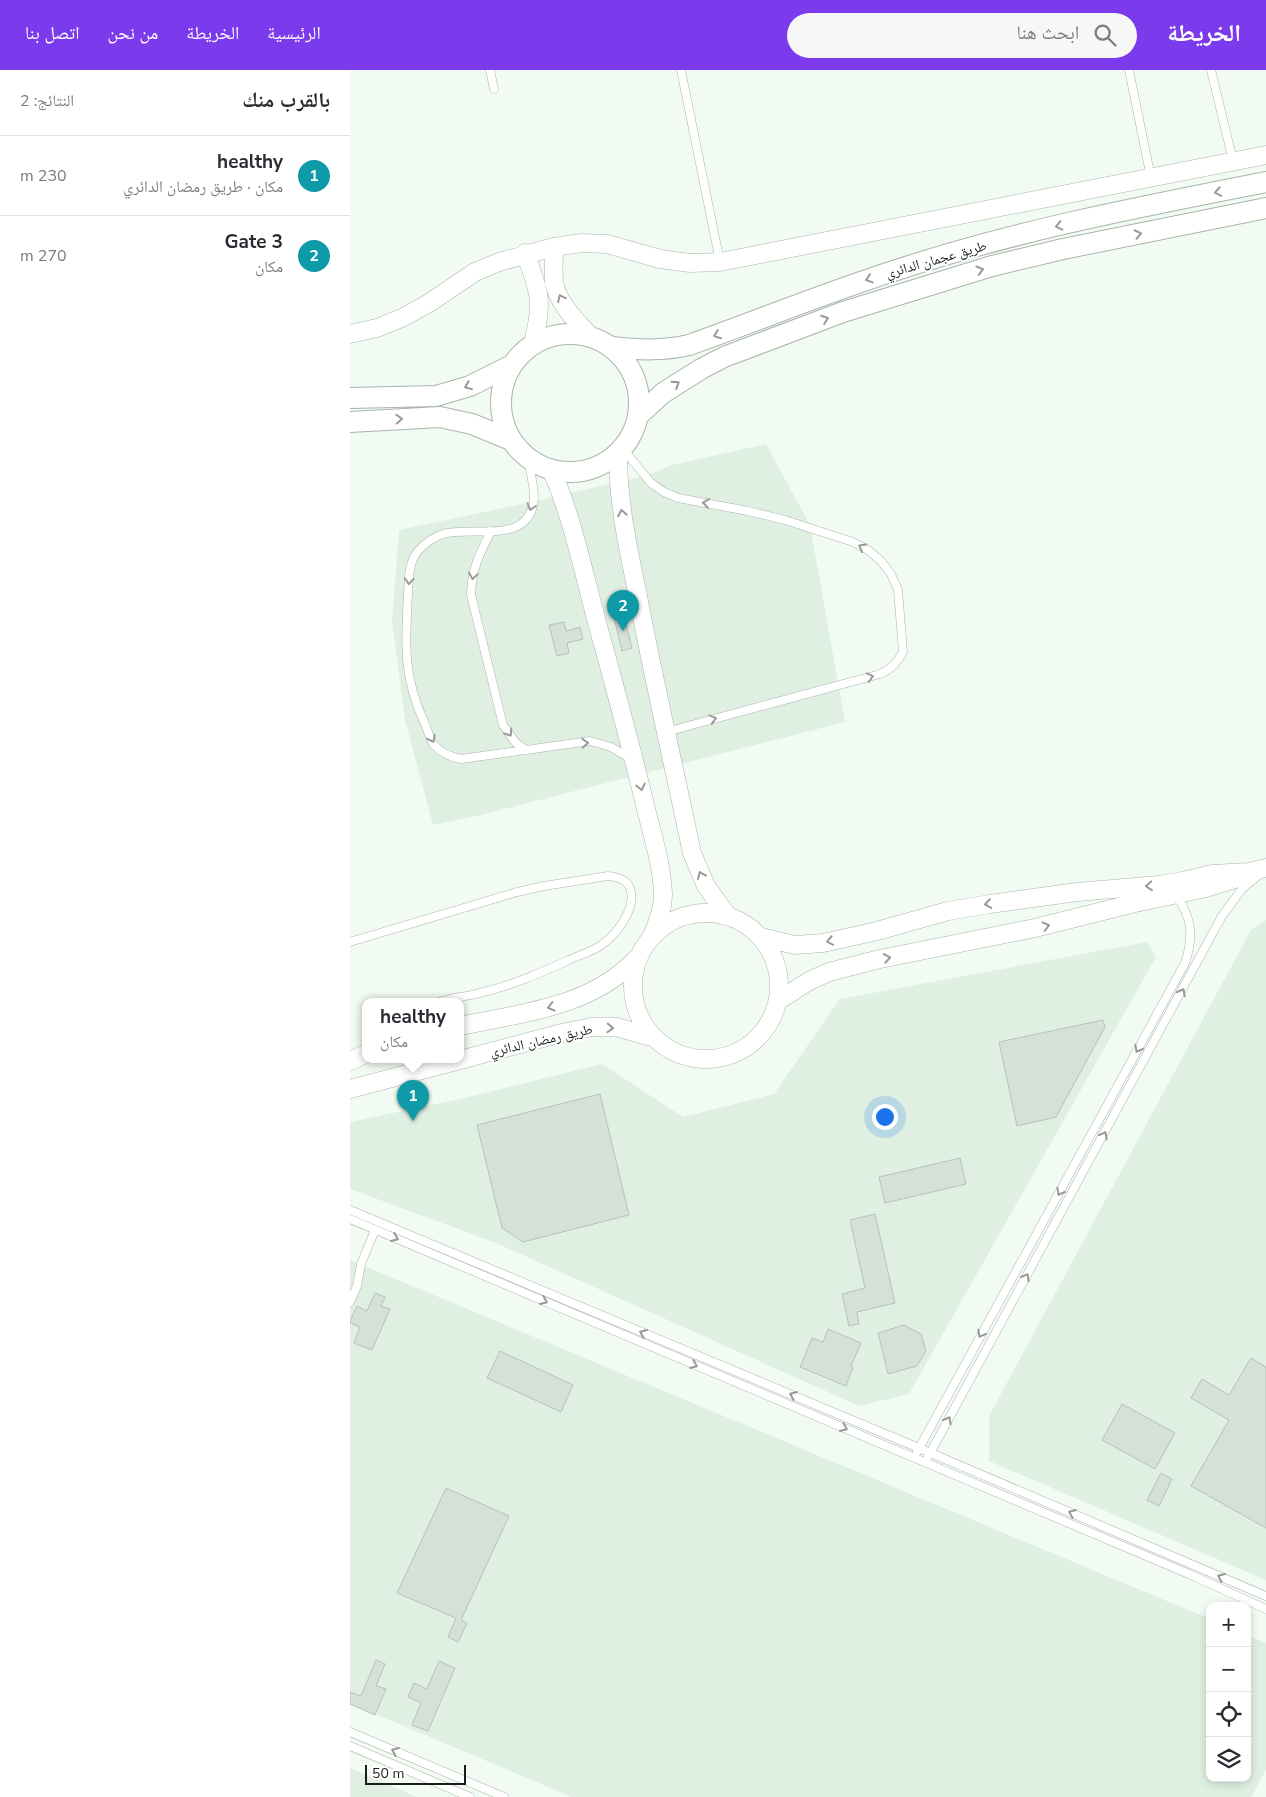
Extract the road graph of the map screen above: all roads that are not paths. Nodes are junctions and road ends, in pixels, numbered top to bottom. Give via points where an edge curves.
1 (490, 70) edge
2 (681, 70) edge
3 (1129, 70) edge
4 (1211, 70) edge
5 (494, 90) dead end
6 (1266, 155) edge
7 (1233, 161) junction
8 (1151, 178) junction
9 (1266, 182) edge
10 (1266, 208) edge
11 (554, 246) junction
12 (525, 253) junction
13 (720, 262) junction
14 (350, 334) edge
15 (591, 336) junction
16 (532, 346) junction
17 (612, 347) junction
18 (512, 365) junction
19 (350, 398) edge
20 (639, 415) junction
21 (350, 422) edge
22 (511, 440) junction
23 (621, 451) junction
24 (528, 459) junction
25 (552, 471) junction
26 (491, 531) junction
27 (580, 550) junction
28 (666, 727) junction
29 (626, 728) junction
30 (526, 750) junction
31 (635, 761) junction
32 (1260, 870) edge
33 (1176, 895) junction
34 (727, 916) junction
35 (653, 934) junction
36 (761, 937) junction
37 (350, 942) edge
38 (637, 958) junction
39 (450, 998) edge
40 (778, 1002) junction
41 (464, 1025) edge
42 (652, 1036) junction
43 (362, 1056) edge
44 (464, 1059) edge
45 (350, 1061) edge
46 (449, 1063) edge
47 (350, 1089) edge
48 (350, 1210) edge
49 (350, 1219) edge
50 (375, 1230) junction
51 (350, 1302) edge
52 (919, 1448) junction
53 (930, 1452) junction
54 (914, 1458) junction
55 (924, 1463) junction
56 (1266, 1596) edge
57 (1266, 1609) edge
58 (350, 1732) edge
59 (350, 1746) edge
60 (470, 1797) edge
61 (504, 1797) edge

1 - 5 lane
2 - 13 lane
3 - 8 lane
4 - 7 lane
6 - 7 street
7 - 8 street
8 - 13 street
9 -> 17 main road, طريق عجمان الدائري via 1135,208 907,266 689,345 668,350
20 -> 10 main road, طريق عجمان الدائري via 663,393 716,361 843,312 992,266
11 - 12 street
11 - 13 street via 606,244 660,260
15 -> 11 street via 559,298 554,282
12 - 14 street via 475,272 404,317
12 - 16 street via 540,300
15 - 16 main road via 570,334 550,337
15 - 17 main road
16 - 18 main road
17 - 20 main road via 629,366 636,382
18 -> 19 main road via 470,386 436,396
18 - 22 main road via 504,383 501,402 503,422
20 - 23 main road via 633,433
21 -> 22 main road via 440,417 472,424
22 - 24 main road
23 - 25 main road via 604,464 587,471
28 -> 23 street via 645,686 626,599 628,544 618,479
28 -> 23 lane via 890,669 903,652 898,590 881,561 853,542 776,518 678,498 651,483
24 - 25 main road
24 -> 26 lane via 534,496 528,517 510,530
25 - 27 street
26 -> 30 lane via 475,564 471,595 503,725 516,743
26 -> 30 lane via 444,534 430,540 410,566 405,642 408,678 434,745 449,756 461,759
27 - 29 street via 599,589 614,638 627,691
27 - 29 street via 580,592 591,644 610,706
34 -> 28 street via 706,886 692,853
29 - 31 street
30 -> 31 lane via 590,741 611,747
31 -> 35 street via 662,879 661,911
32 - 33 street
32 -> 36 street via 948,911 823,943 795,945
53 -> 32 lane via 1222,916
40 -> 33 street via 829,972
33 -> 52 lane via 1189,920 1191,935 1185,963
34 - 35 street via 707,912 688,915 669,922
34 - 36 street via 745,924
35 - 38 street
36 - 40 street via 773,956 779,978
37 - 39 lane via 544,886 608,876 626,882 632,899 626,918 615,934 600,946 517,982 480,994
38 -> 41 street via 607,984 583,996 554,1006
38 - 42 street via 632,978 633,1000 640,1019
40 - 42 street via 769,1023 755,1040 729,1055 714,1059 691,1058 670,1050
44 -> 42 street, طريق رمضان الدائري via 592,1028 616,1027
43 - 45 street
46 - 47 street, طريق رمضان الدائري
52 -> 48 lane
49 - 50 lane
50 - 51 lane
50 -> 54 lane
52 - 53 lane
52 - 54 lane
53 - 55 lane
56 -> 53 lane
54 - 55 lane
55 - 57 lane
61 -> 58 lane
59 - 60 lane

